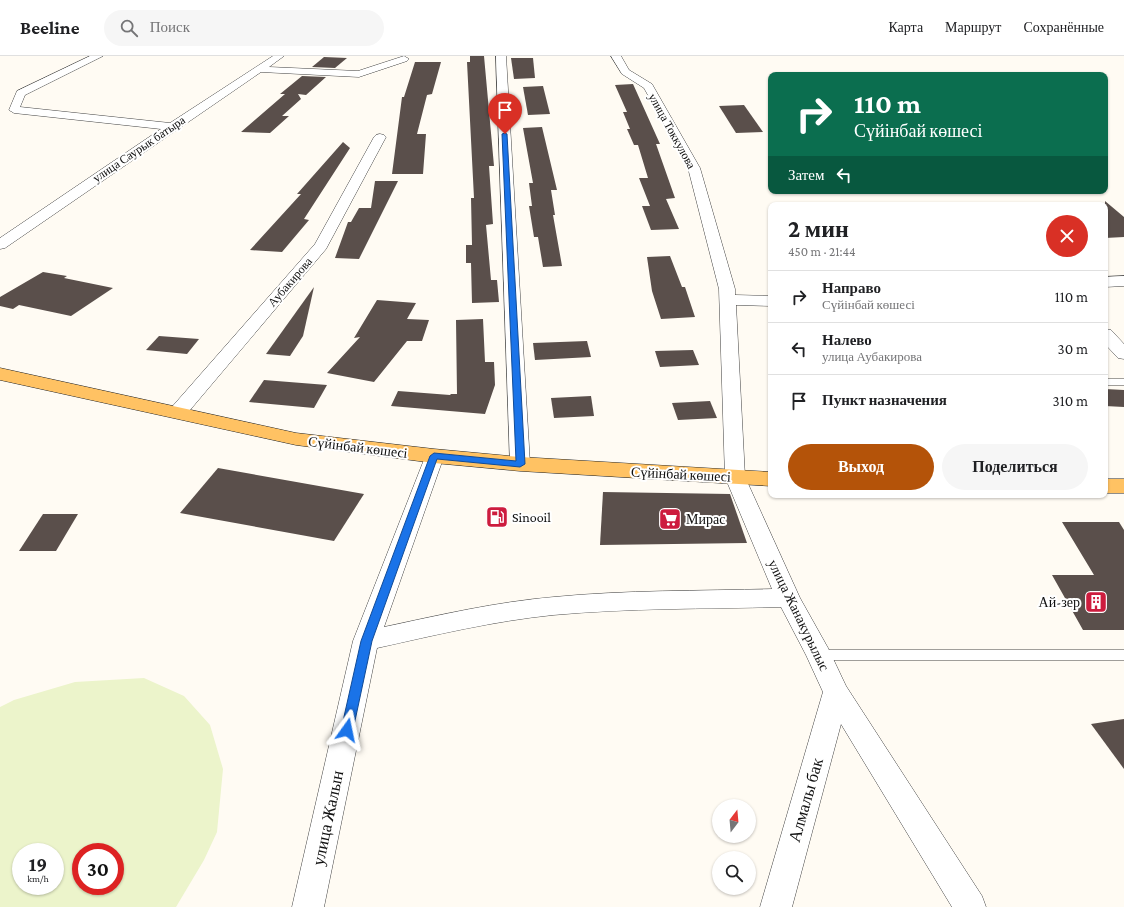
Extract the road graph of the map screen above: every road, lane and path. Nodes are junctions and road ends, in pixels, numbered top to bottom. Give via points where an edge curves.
1 (98, 56) edge
2 (279, 56) edge
3 (501, 56) edge
4 (616, 56) edge
5 (404, 59) dead end
6 (258, 69) junction
7 (7, 111) edge
8 (172, 127) junction
9 (380, 137) dead end
10 (0, 245) edge
11 (1124, 281) edge
12 (1108, 282) edge
13 (727, 295) junction
14 (768, 301) edge
15 (1108, 337) edge
16 (1124, 354) edge
17 (0, 374) edge
18 (1108, 382) edge
19 (1124, 382) edge
20 (178, 412) junction
21 (434, 456) junction
22 (520, 464) junction
23 (735, 477) junction
24 (768, 480) edge
25 (1108, 486) edge
26 (1124, 486) edge
27 (788, 598) junction
28 (366, 641) junction
29 (819, 655) junction
30 (1124, 655) edge
31 (836, 692) junction
32 (308, 907) edge
33 (776, 907) edge
34 (970, 907) edge

1 - 7 street via 21,93
2 - 6 street, улица Саурык батыра
3 - 22 street
4 - 13 street, улица Токкулова via 625,72 648,86 694,168
5 - 6 street via 359,74
6 - 8 street, улица Саурык батыра
7 - 8 street
8 - 10 street, улица Саурык батыра
9 - 20 street, Аубакирова via 321,246
11 - 12 street
13 - 14 street
13 - 23 street, улица Жанакурылыс
15 - 16 street
17 - 20 main road, Сүйінбай көшесі
18 - 19 lane
20 - 21 main road, Сүйінбай көшесі via 296,439
21 - 22 main road, Сүйінбай көшесі
21 - 28 street, улица Жалын
22 - 23 main road, Сүйінбай көшесі
23 - 24 main road, Сүйінбай көшесі
23 - 27 street, улица Жанакурылыс
25 - 26 main road
27 - 28 street via 554,606 468,619
27 - 29 street, улица Жанакурылыс
28 - 32 street, улица Жалын
29 - 30 lane
29 - 31 street, улица Жанакурылыс
31 - 33 street, Алмалы бак
31 - 34 street, улица Жанакурылыс

